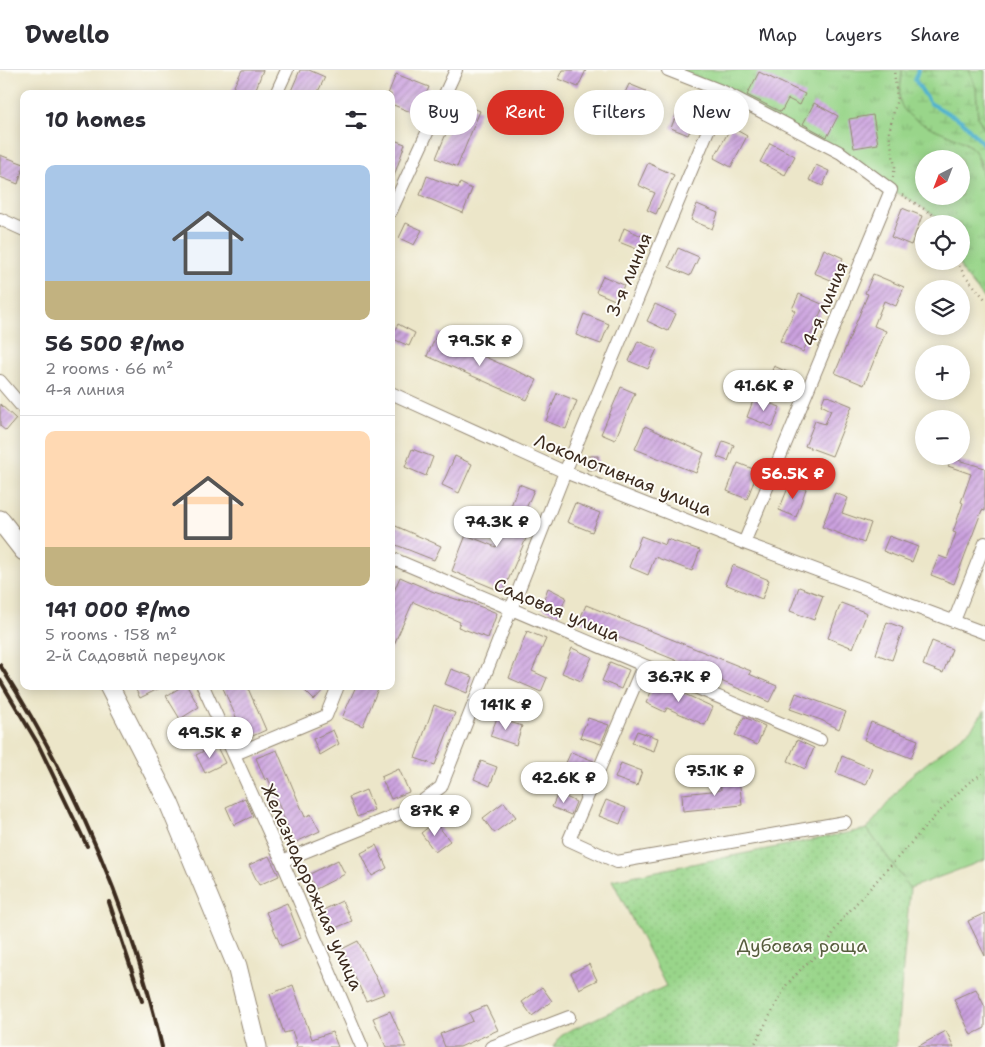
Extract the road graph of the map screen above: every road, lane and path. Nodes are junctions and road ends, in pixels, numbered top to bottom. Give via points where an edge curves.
1 (287, 70) edge
2 (456, 70) edge
3 (668, 70) edge
4 (894, 70) edge
5 (278, 90) edge
6 (719, 90) edge
7 (749, 105) edge
8 (706, 135) edge
9 (891, 190) junction
10 (395, 202) edge
11 (934, 215) edge
12 (0, 219) edge
13 (20, 228) edge
14 (962, 270) edge
15 (985, 299) edge
16 (0, 381) edge
17 (395, 395) edge
18 (20, 405) edge
19 (565, 472) junction
20 (0, 520) edge
21 (744, 543) junction
22 (985, 543) edge
23 (20, 546) edge
24 (395, 560) edge
25 (512, 609) junction
26 (954, 621) junction
27 (985, 633) edge
28 (643, 666) junction
29 (110, 690) edge
30 (205, 690) edge
31 (336, 690) edge
32 (820, 740) dead end
33 (234, 754) junction
34 (985, 772) edge
35 (845, 822) dead end
36 (282, 861) junction
37 (569, 1017) dead end
38 (257, 1047) edge
39 (362, 1047) edge
40 (491, 1047) edge
41 (754, 1047) edge

1 - 5 street
2 - 10 street
3 - 6 street
4 - 9 path via 896,99 889,132 895,167
7 - 9 street via 841,153
8 - 19 street, 3-я линия
9 - 11 path
9 - 21 street, 4-я линия
12 - 13 street
14 - 15 path
16 - 18 street
17 - 19 street, Локомотивная улица
19 - 21 street, Локомотивная улица
19 - 25 street, 3-я линия
20 - 23 street
21 - 26 street, Локомотивная улица
22 - 26 street
24 - 25 street, Садовая улица
25 - 28 street, Садовая улица
25 - 36 street, 3-я линия via 441,787 413,808
26 - 27 street, Локомотивная улица
28 - 32 street, Садовая улица
28 - 35 street via 569,840 617,862
29 - 38 street via 169,803 237,966
30 - 33 street, Железнодорожная улица
31 - 33 street via 326,716
33 - 36 street, Железнодорожная улица
34 - 41 path via 968,783 938,813 844,917 825,950 787,984
36 - 39 street, Железнодорожная улица
37 - 40 street

